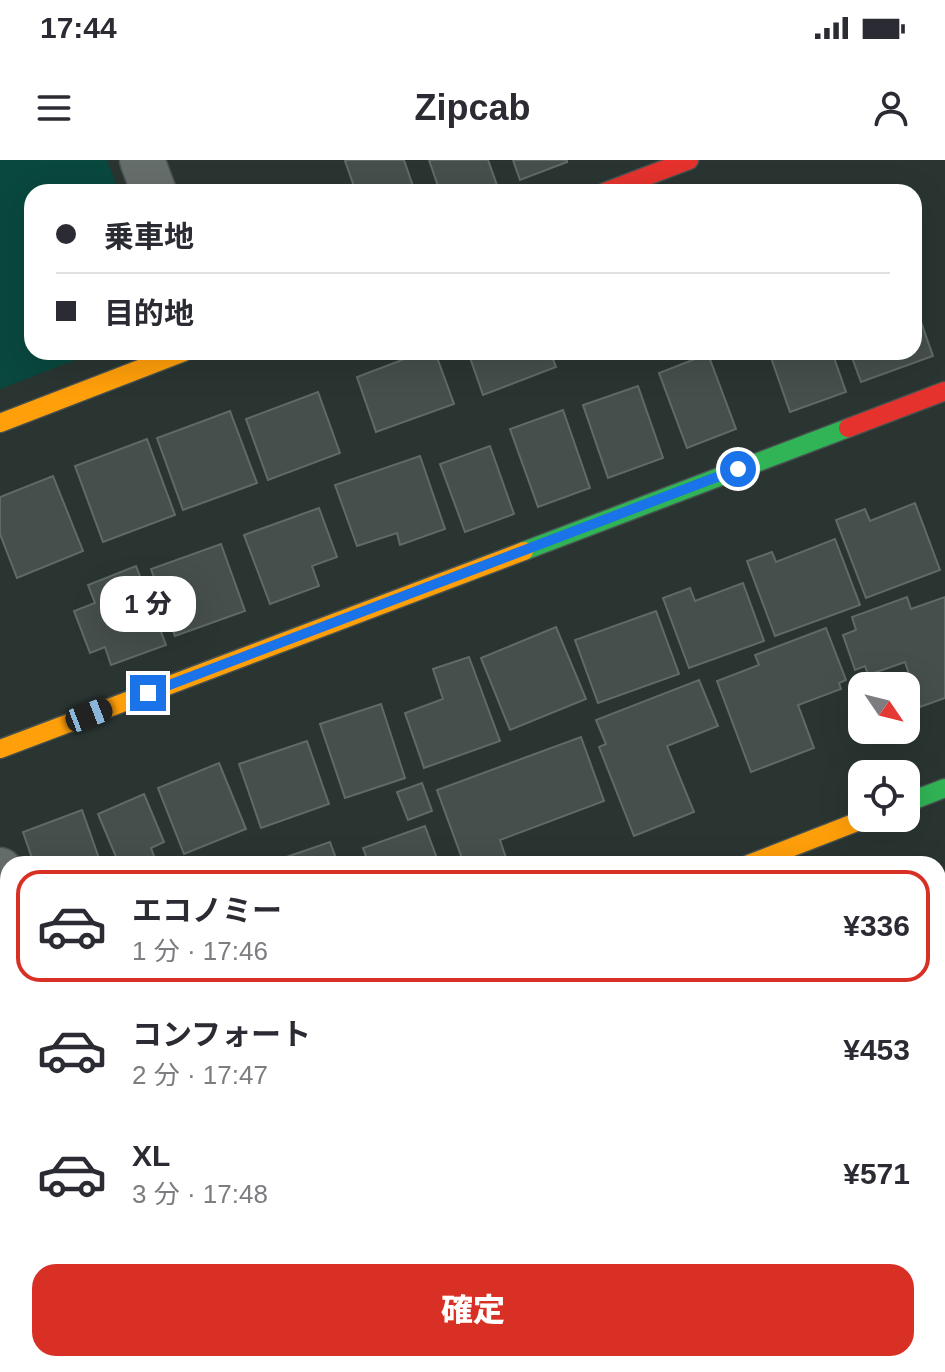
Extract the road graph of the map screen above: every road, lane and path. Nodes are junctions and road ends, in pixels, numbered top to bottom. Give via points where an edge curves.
1 (142, 160) edge
2 (689, 160) edge
3 (151, 184) edge
4 (626, 184) edge
5 (163, 360) edge
6 (945, 391) edge
7 (0, 423) edge
8 (0, 749) edge
9 (945, 788) edge
10 (920, 798) edge
11 (848, 825) edge
12 (770, 856) edge

1 - 3 street
2 - 4 street
5 - 7 street
6 - 8 street
9 - 10 street
11 - 12 street

